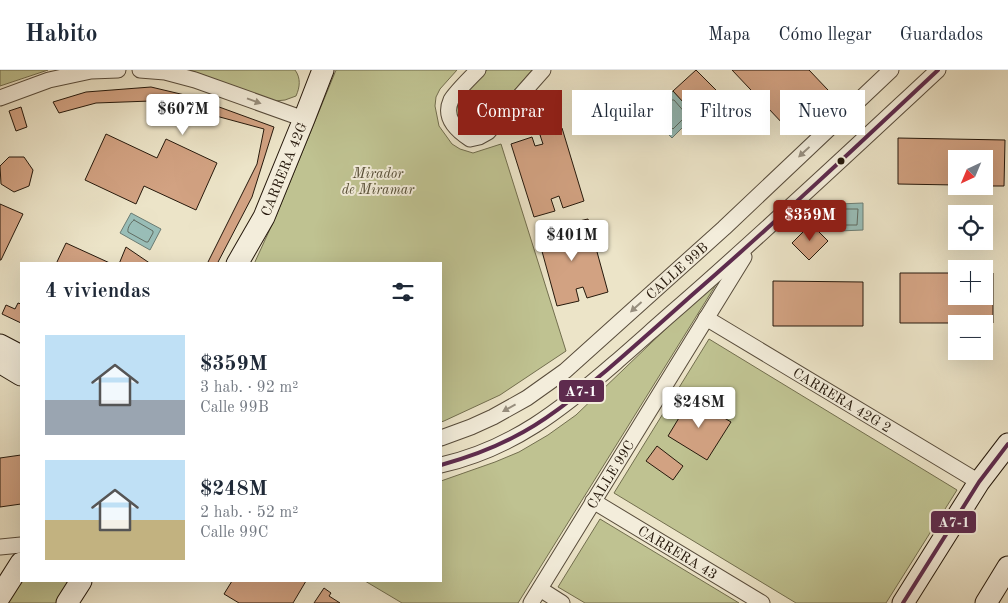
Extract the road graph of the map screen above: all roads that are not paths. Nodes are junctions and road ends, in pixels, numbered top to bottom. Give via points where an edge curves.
1 (118, 70) edge
2 (140, 70) edge
3 (323, 70) edge
4 (478, 70) edge
5 (543, 70) edge
6 (891, 70) edge
7 (938, 70) edge
8 (0, 98) edge
9 (304, 119) junction
10 (752, 243) junction
11 (238, 262) edge
12 (706, 318) junction
13 (0, 345) edge
14 (20, 355) edge
15 (0, 360) edge
16 (20, 374) edge
17 (442, 438) edge
18 (1008, 444) edge
19 (442, 465) edge
20 (979, 482) junction
21 (593, 501) junction
22 (20, 545) edge
23 (0, 547) edge
24 (20, 565) edge
25 (1008, 567) edge
26 (79, 582) edge
27 (540, 589) junction
28 (0, 596) edge
29 (67, 603) edge
30 (531, 603) edge
31 (562, 603) edge
32 (762, 603) edge
33 (904, 603) edge
34 (986, 603) edge

1 - 8 street via 91,71 48,80
2 -> 9 street via 165,72 195,80
3 - 9 street, CARRERA 42G
4 - 5 street via 452,99 448,112 453,126 470,139 488,132
6 -> 17 street, CALLE 99B via 724,228 565,371 494,417
7 - 10 street, CALLE 99B
9 - 11 street, CARRERA 42G via 264,217
10 - 12 street, CALLE 99C
10 - 19 street, CALLE 99B via 563,407 494,449
12 - 20 street, CARRERA 42G 2
12 - 21 street, CALLE 99C
13 - 14 street
15 - 16 street
18 - 20 street
20 - 33 street
21 - 27 street, CALLE 99C
21 - 32 street, CARRERA 43
22 - 23 street
24 - 28 street
25 - 34 street
26 - 29 street
27 - 30 street, CALLE 99C
27 - 31 street

